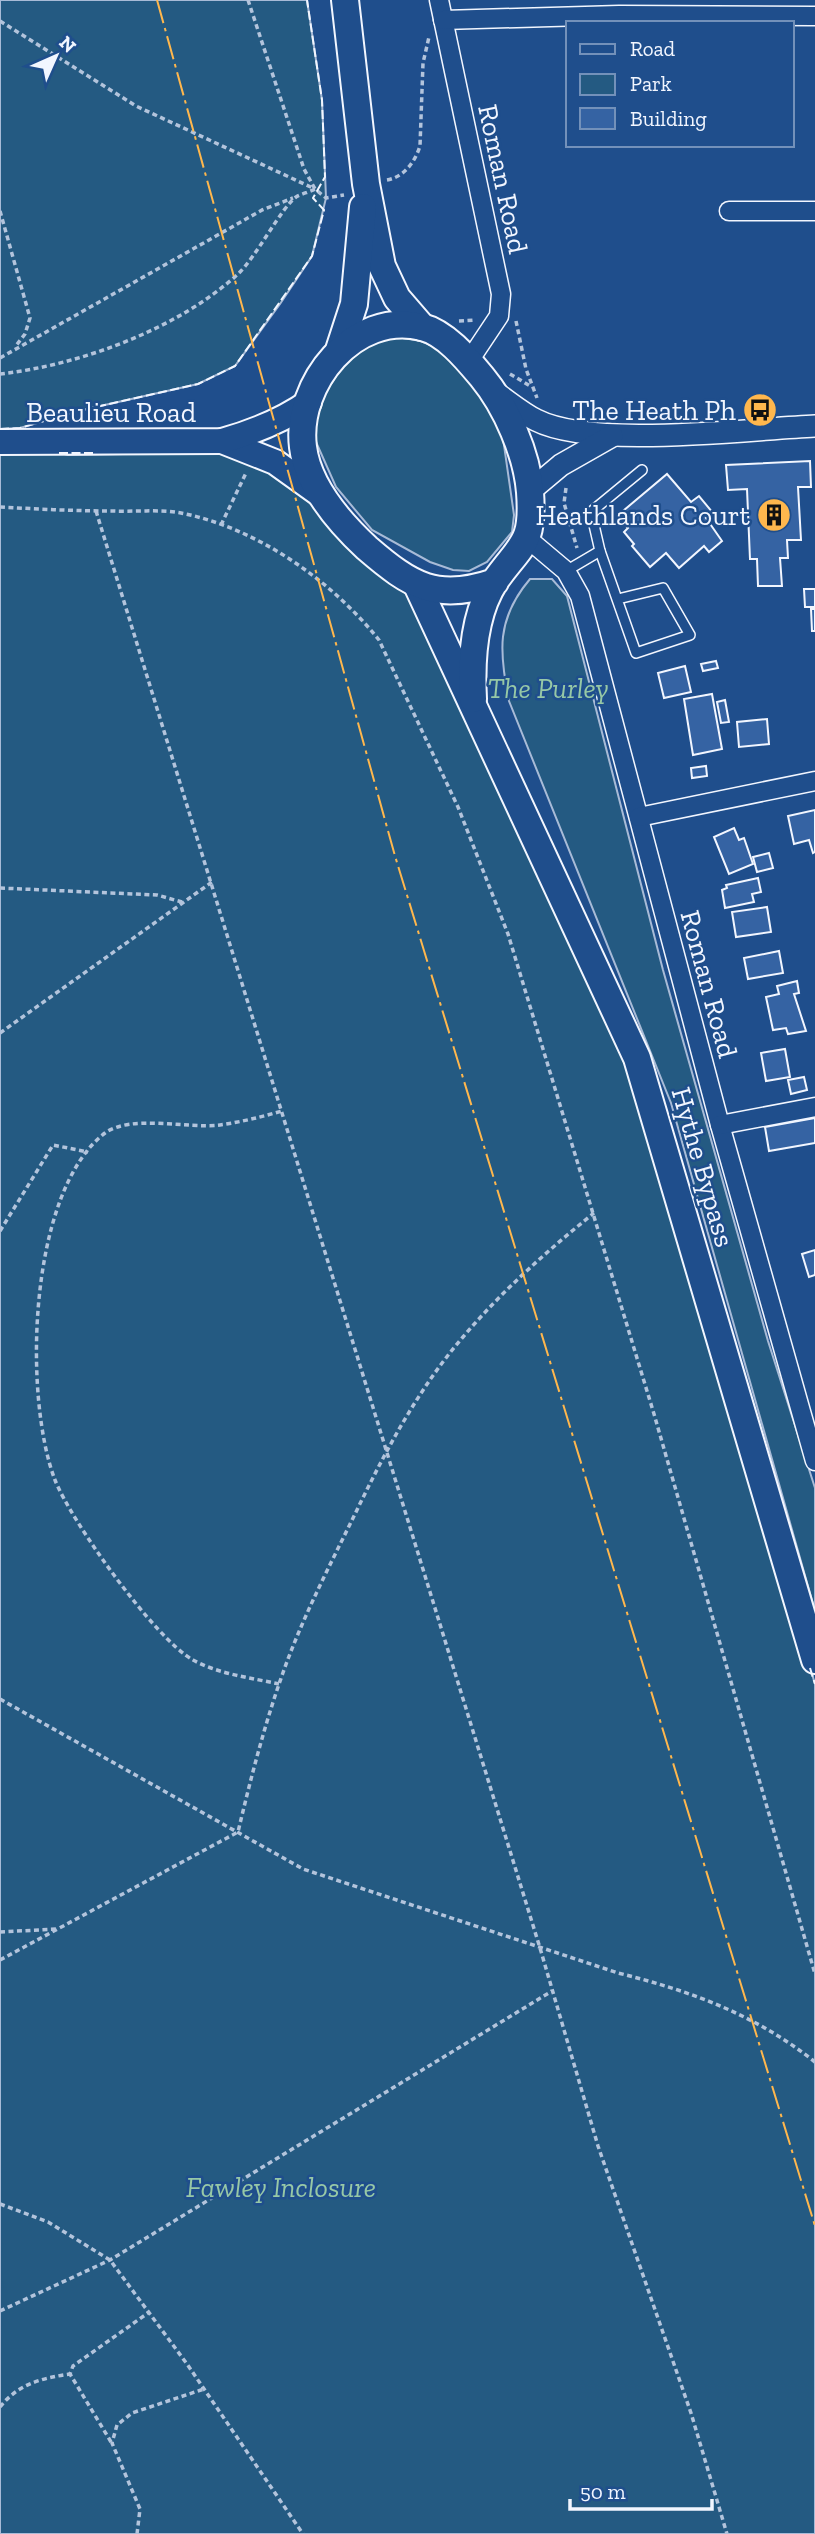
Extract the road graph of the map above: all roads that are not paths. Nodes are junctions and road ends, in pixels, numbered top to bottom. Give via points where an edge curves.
1 (345, 0) edge
2 (439, 0) edge
3 (815, 16) edge
4 (443, 20) junction
5 (381, 184) junction
6 (729, 211) dead end
7 (815, 211) edge
8 (422, 327) junction
9 (339, 350) junction
10 (468, 361) junction
11 (500, 381) junction
12 (309, 402) junction
13 (815, 426) edge
14 (612, 436) junction
15 (222, 441) junction
16 (0, 442) edge
17 (642, 470) dead end
18 (530, 491) junction
19 (321, 495) junction
20 (528, 539) junction
21 (600, 551) junction
22 (566, 571) junction
23 (495, 582) junction
24 (417, 585) junction
25 (622, 598) dead end
26 (475, 713) junction
27 (815, 781) edge
28 (639, 817) junction
29 (815, 1107) edge
30 (720, 1125) junction
31 (815, 1461) edge
32 (815, 1660) edge

1 - 5 main road
2 - 4 street, Roman Road
3 - 4 street via 619,11
4 - 10 street, Roman Road via 501,293 499,316
5 - 8 main road via 383,266 397,298
5 - 9 main road
6 - 7 street
8 - 9 main road via 382,327
8 - 10 main road via 442,337
9 - 12 main road via 316,381
10 - 11 main road
11 - 14 street via 536,420
11 - 18 main road
12 - 15 main road, Beaulieu Road via 256,431
12 - 19 main road via 303,447
13 - 14 street
14 - 18 street via 561,465
15 - 16 main road, Beaulieu Road
15 - 19 main road, Beaulieu Road via 257,453
17 - 21 lane via 591,512
18 - 20 main road
19 - 24 main road via 366,546
20 - 22 street, Roman Road
20 - 23 main road
21 - 22 lane
21 - 25 lane via 636,653 690,635 663,588
22 - 28 street, Roman Road via 580,596
23 - 24 main road via 467,592
23 - 26 main road, Hythe Bypass via 475,640 471,668
24 - 26 main road, Hythe Bypass
26 - 32 main road, Hythe Bypass via 637,1058
27 - 28 street
28 - 30 street, Roman Road
29 - 30 street
30 - 31 street, Roman Road

